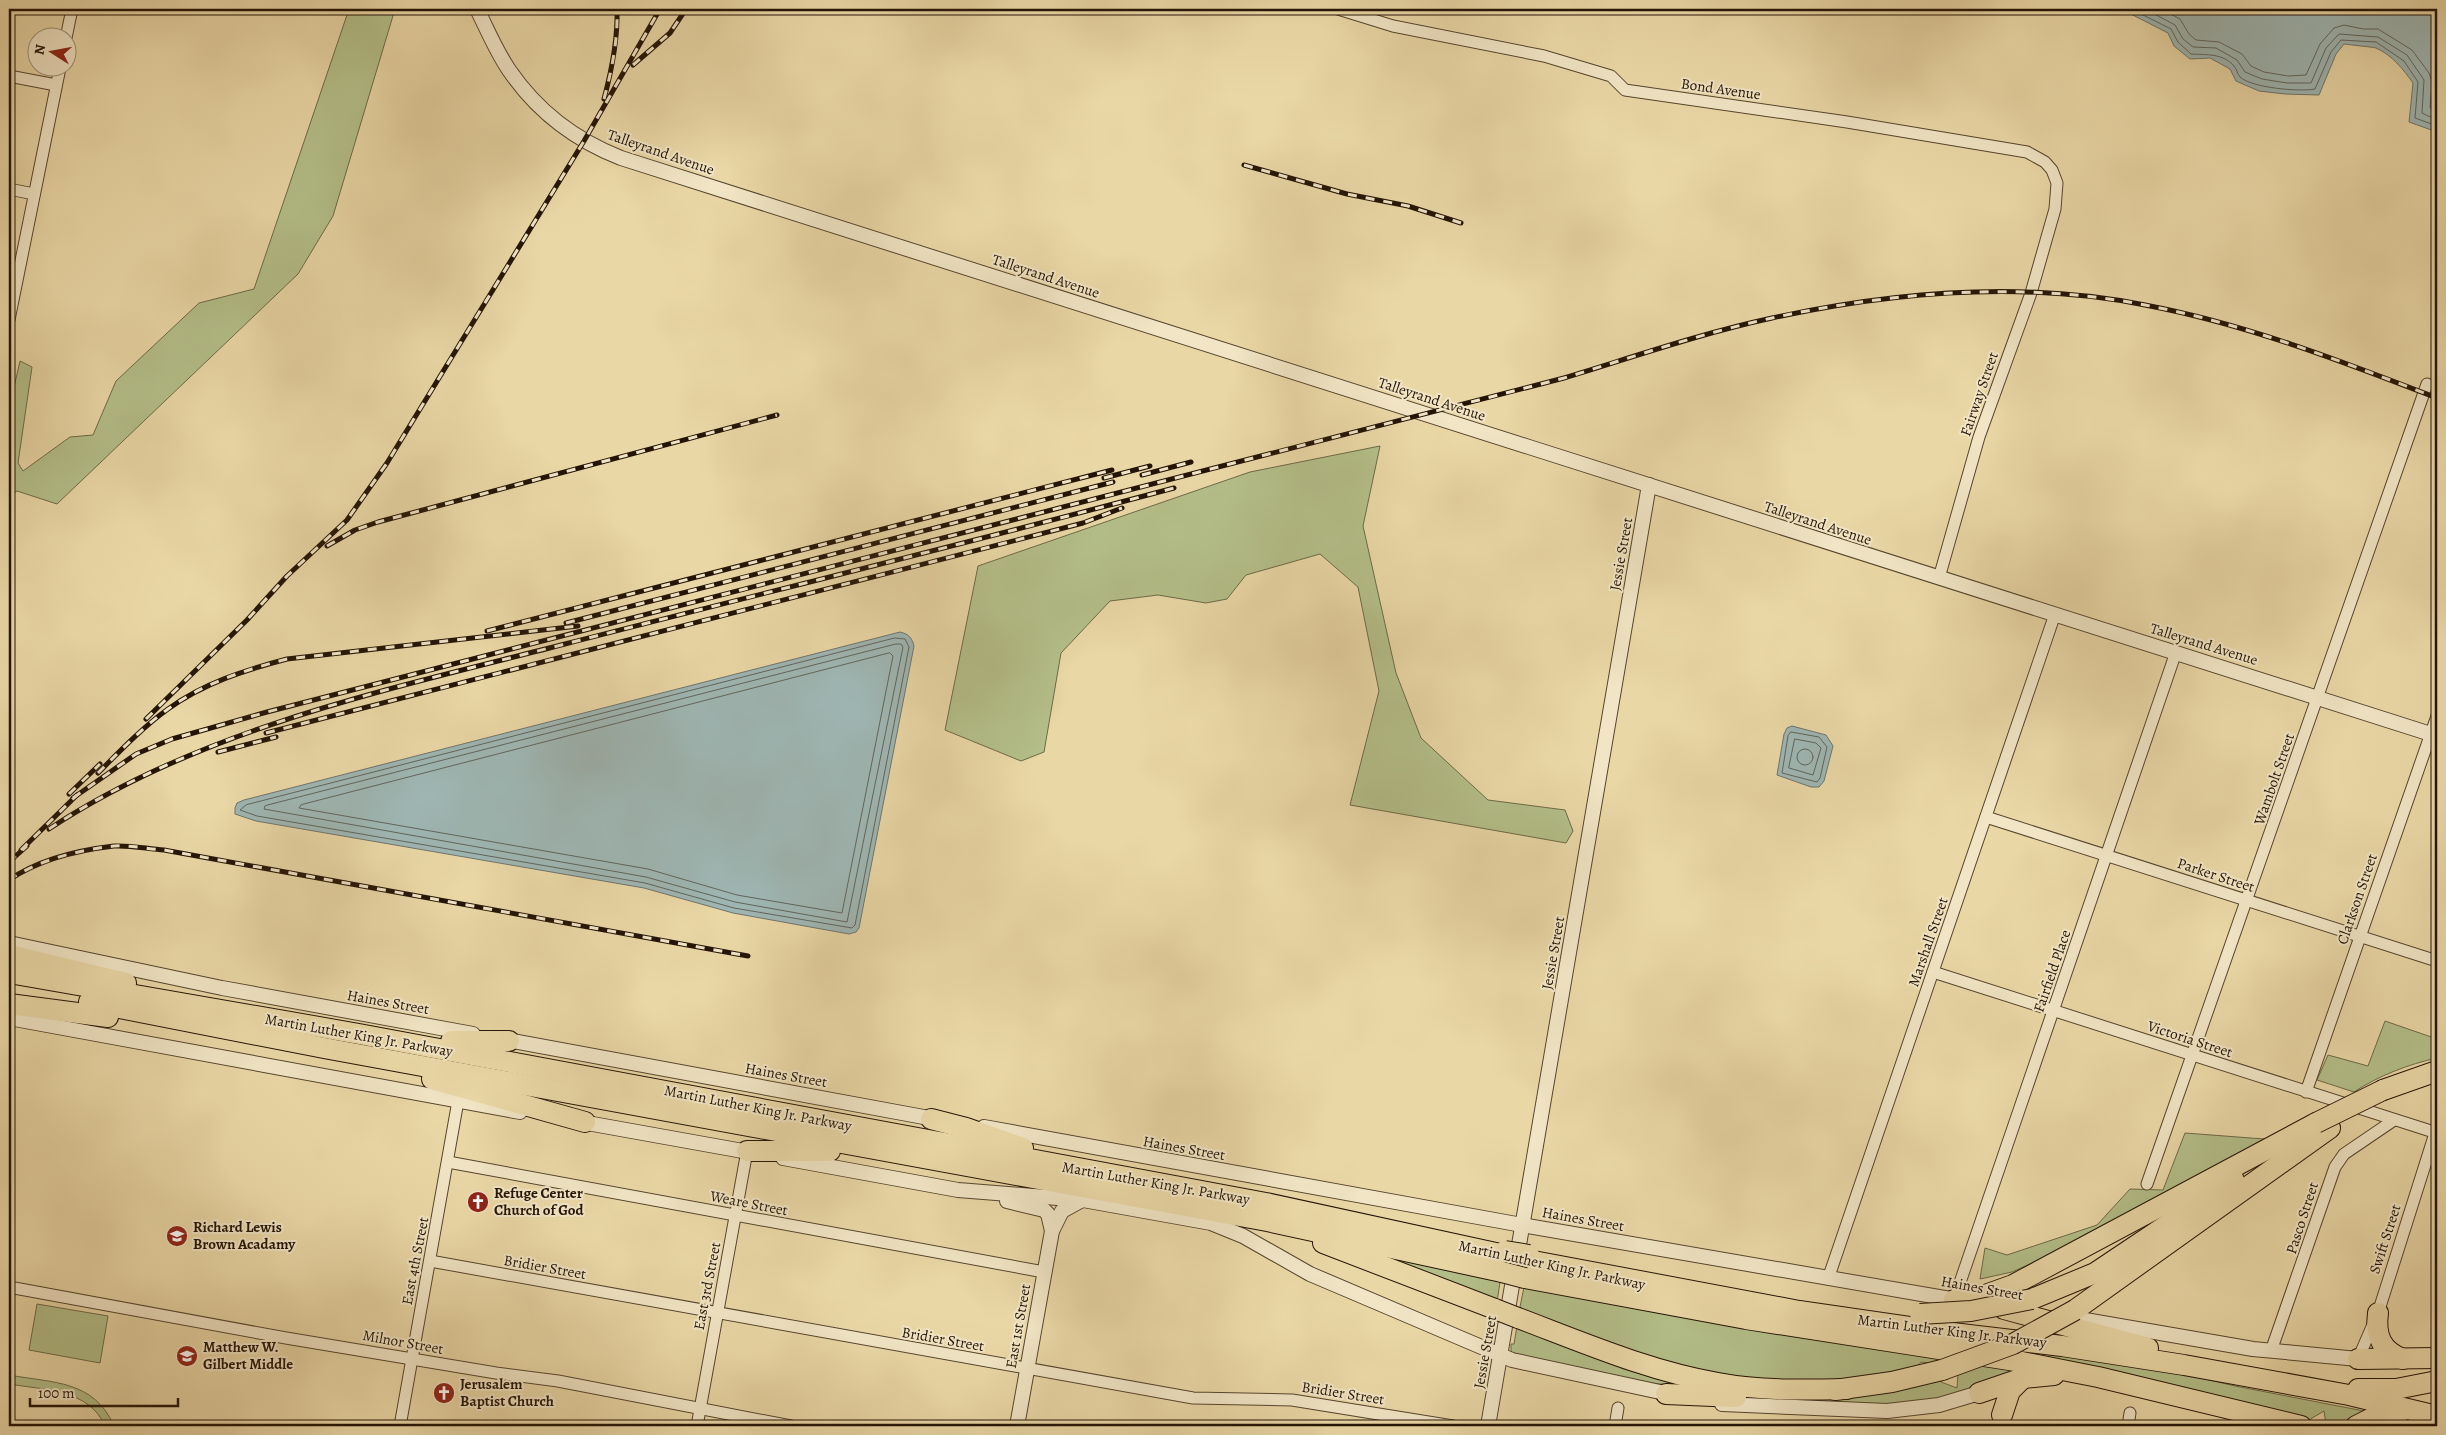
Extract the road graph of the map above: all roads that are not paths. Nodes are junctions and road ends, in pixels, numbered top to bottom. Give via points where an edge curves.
1 (72, 9) edge
2 (477, 9) edge
3 (1338, 9) edge
4 (68, 28) edge
5 (9, 76) edge
6 (58, 78) edge
7 (56, 85) junction
8 (9, 189) edge
9 (34, 194) junction
10 (2052, 222) joint
11 (10, 304) edge
12 (9, 320) edge
13 (2427, 384) dead end
14 (1649, 485) junction
15 (1938, 578) junction
16 (2055, 614) junction
17 (2176, 652) junction
18 (2318, 697) junction
19 (2437, 716) edge
20 (2434, 735) edge
21 (1986, 817) junction
22 (2108, 856) junction
23 (2247, 901) junction
24 (2360, 936) junction
25 (9, 943) edge
26 (9, 955) edge
27 (2437, 961) edge
28 (1933, 972) junction
29 (9, 973) edge
30 (9, 987) edge
31 (9, 1004) edge
32 (189, 1005) junction
33 (2053, 1012) junction
34 (9, 1018) edge
35 (359, 1034) junction
36 (273, 1038) junction
37 (508, 1041) junction
38 (324, 1048) junction
39 (2192, 1056) junction
40 (2437, 1071) edge
41 (2437, 1082) edge
42 (2306, 1092) junction
43 (2390, 1092) junction
44 (458, 1102) junction
45 (931, 1119) junction
46 (2394, 1120) junction
47 (585, 1122) junction
48 (2323, 1125) junction
49 (2437, 1131) edge
50 (747, 1151) junction
51 (919, 1157) junction
52 (448, 1162) junction
53 (1097, 1172) junction
54 (2147, 1184) dead end
55 (958, 1190) junction
56 (1083, 1200) junction
57 (736, 1216) junction
58 (1267, 1221) junction
59 (1522, 1225) junction
60 (1052, 1231) junction
61 (1504, 1260) junction
62 (430, 1261) junction
63 (1527, 1264) junction
64 (1044, 1272) junction
65 (1828, 1279) junction
66 (9, 1286) edge
67 (1954, 1300) junction
68 (2004, 1309) junction
69 (2378, 1313) junction
70 (717, 1314) junction
71 (2271, 1351) junction
72 (1501, 1355) junction
73 (2437, 1358) edge
74 (412, 1359) junction
75 (2358, 1359) junction
76 (2403, 1359) junction
77 (1026, 1369) junction
78 (2098, 1377) junction
79 (2023, 1378) junction
80 (2250, 1378) junction
81 (2437, 1381) edge
82 (2303, 1387) junction
83 (1848, 1389) junction
84 (1979, 1393) junction
85 (1666, 1394) junction
86 (2167, 1394) junction
87 (1618, 1408) dead end
88 (700, 1409) junction
89 (2433, 1412) edge
90 (2130, 1413) dead end
91 (2001, 1420) edge
92 (400, 1426) edge
93 (697, 1426) edge
94 (791, 1426) edge
95 (1017, 1426) edge
96 (1453, 1426) edge
97 (1488, 1426) edge
98 (1615, 1426) edge
99 (2128, 1426) edge
100 (2237, 1426) edge
101 (2301, 1426) edge
102 (2356, 1426) edge

1 - 4 street
2 - 14 street, Talleyrand Avenue via 508,68 524,90 561,126 610,153
3 - 10 street, Bond Avenue via 1393,26 1544,56 1611,76 1625,90 2027,152 2045,162 2057,183 2058,196
5 - 7 street
6 - 7 street
7 - 9 street
8 - 9 street
9 - 11 street
10 - 15 street, Fairway Street via 2031,293 1979,437
11 - 12 street
13 - 18 street, Wambolt Street
14 - 15 street, Talleyrand Avenue
14 - 59 street, Jessie Street
15 - 16 street, Talleyrand Avenue
16 - 17 street, Talleyrand Avenue
16 - 21 street, Marshall Street
17 - 18 street, Talleyrand Avenue
17 - 22 street, Fairfield Place
18 - 20 street, Talleyrand Avenue
18 - 23 street, Wambolt Street
19 - 20 street, Clarkson Street
20 - 24 street, Clarkson Street
21 - 22 street, Parker Street
21 - 28 street, Marshall Street
22 - 23 street, Parker Street
22 - 33 street, Fairfield Place
23 - 24 street, Parker Street
23 - 39 street, Wambolt Street
24 - 27 street, Parker Street
24 - 42 street, Clarkson Street
25 - 37 street, Haines Street via 222,988
26 - 32 highway via 152,990
28 - 33 street, Victoria Street
28 - 65 street, Marshall Street
29 - 32 highway, Martin Luther King Jr. Parkway
30 - 36 highway, Martin Luther King Jr. Parkway
31 - 36 highway
32 - 35 highway, Martin Luther King Jr. Parkway
33 - 39 street, Victoria Street
33 - 67 street, Fairfield Place
34 - 44 street
35 - 37 highway via 470,1042
35 - 53 highway, Martin Luther King Jr. Parkway
36 - 38 highway, Martin Luther King Jr. Parkway
37 - 45 street, Haines Street
38 - 47 highway
38 - 51 highway, Martin Luther King Jr. Parkway
39 - 42 street, Victoria Street
39 - 54 street, Wambolt Street
40 - 43 highway
41 - 43 highway
42 - 46 street, Victoria Street
43 - 48 highway
44 - 47 street
44 - 52 street, East 4th Street
45 - 53 highway
45 - 59 street, Haines Street
46 - 49 street, Victoria Street
46 - 71 street, Pasco Street via 2344,1154 2335,1167
47 - 50 street
48 - 63 highway, bridge via 2085,1278 2032,1299 1971,1311 1920,1314
48 - 67 highway via 2014,1285 1985,1295
48 - 83 highway, bridge via 2075,1310 2012,1344 1942,1370
49 - 69 street, Swift Street
50 - 51 highway via 818,1150
50 - 55 street
50 - 57 street, East 3rd Street
51 - 58 highway, Martin Luther King Jr. Parkway
52 - 57 street, Weare Street
52 - 62 street, East 4th Street
53 - 61 highway, Martin Luther King Jr. Parkway via 1266,1203 1429,1239
55 - 56 street
55 - 60 street via 1038,1207 1048,1214
56 - 60 street, East 1st Street via 1062,1211
56 - 72 street via 1224,1227 1310,1274
57 - 64 street, Weare Street
57 - 70 street, East 3rd Street
58 - 61 highway, Martin Luther King Jr. Parkway
58 - 83 highway, bridge via 1618,1356 1673,1373 1717,1383 1788,1390
59 - 65 street, Haines Street
59 - 72 street, Jessie Street
60 - 64 street, East 1st Street
61 - 63 highway, Martin Luther King Jr. Parkway, bridge
62 - 70 street, Bridier Street
62 - 74 street, East 4th Street
63 - 78 highway, Martin Luther King Jr. Parkway via 1675,1307
63 - 80 highway, Martin Luther King Jr. Parkway via 1799,1311 2071,1347
64 - 77 street, East 1st Street
65 - 67 street, Haines Street
66 - 74 street, Milnor Street
67 - 68 street, Haines Street
68 - 71 street, Haines Street via 2092,1320
68 - 80 highway
69 - 75 street, Swift Street
69 - 76 highway via 2380,1342
70 - 77 street, Bridier Street
70 - 88 street, East 3rd Street
71 - 75 street, Haines Street
72 - 85 street via 1533,1366
72 - 97 street, Jessie Street
73 - 76 highway
74 - 88 street, Milnor Street via 558,1381
74 - 92 street, East 4th Street
75 - 76 highway
77 - 95 street, East 1st Street
77 - 96 street, Bridier Street via 1193,1398 1292,1400
78 - 79 highway via 2049,1375
78 - 86 highway, Martin Luther King Jr. Parkway
79 - 84 highway
79 - 91 highway via 2010,1391
80 - 82 highway, Martin Luther King Jr. Parkway
81 - 82 highway via 2388,1389
82 - 89 highway
83 - 85 highway via 1791,1396
84 - 85 street via 1939,1405 1887,1411 1739,1405
84 - 91 street via 1995,1398
86 - 100 highway
86 - 101 highway
87 - 98 street
88 - 93 street, East 3rd Street
88 - 94 street, Milnor Street
89 - 102 highway via 2389,1412
90 - 99 street

